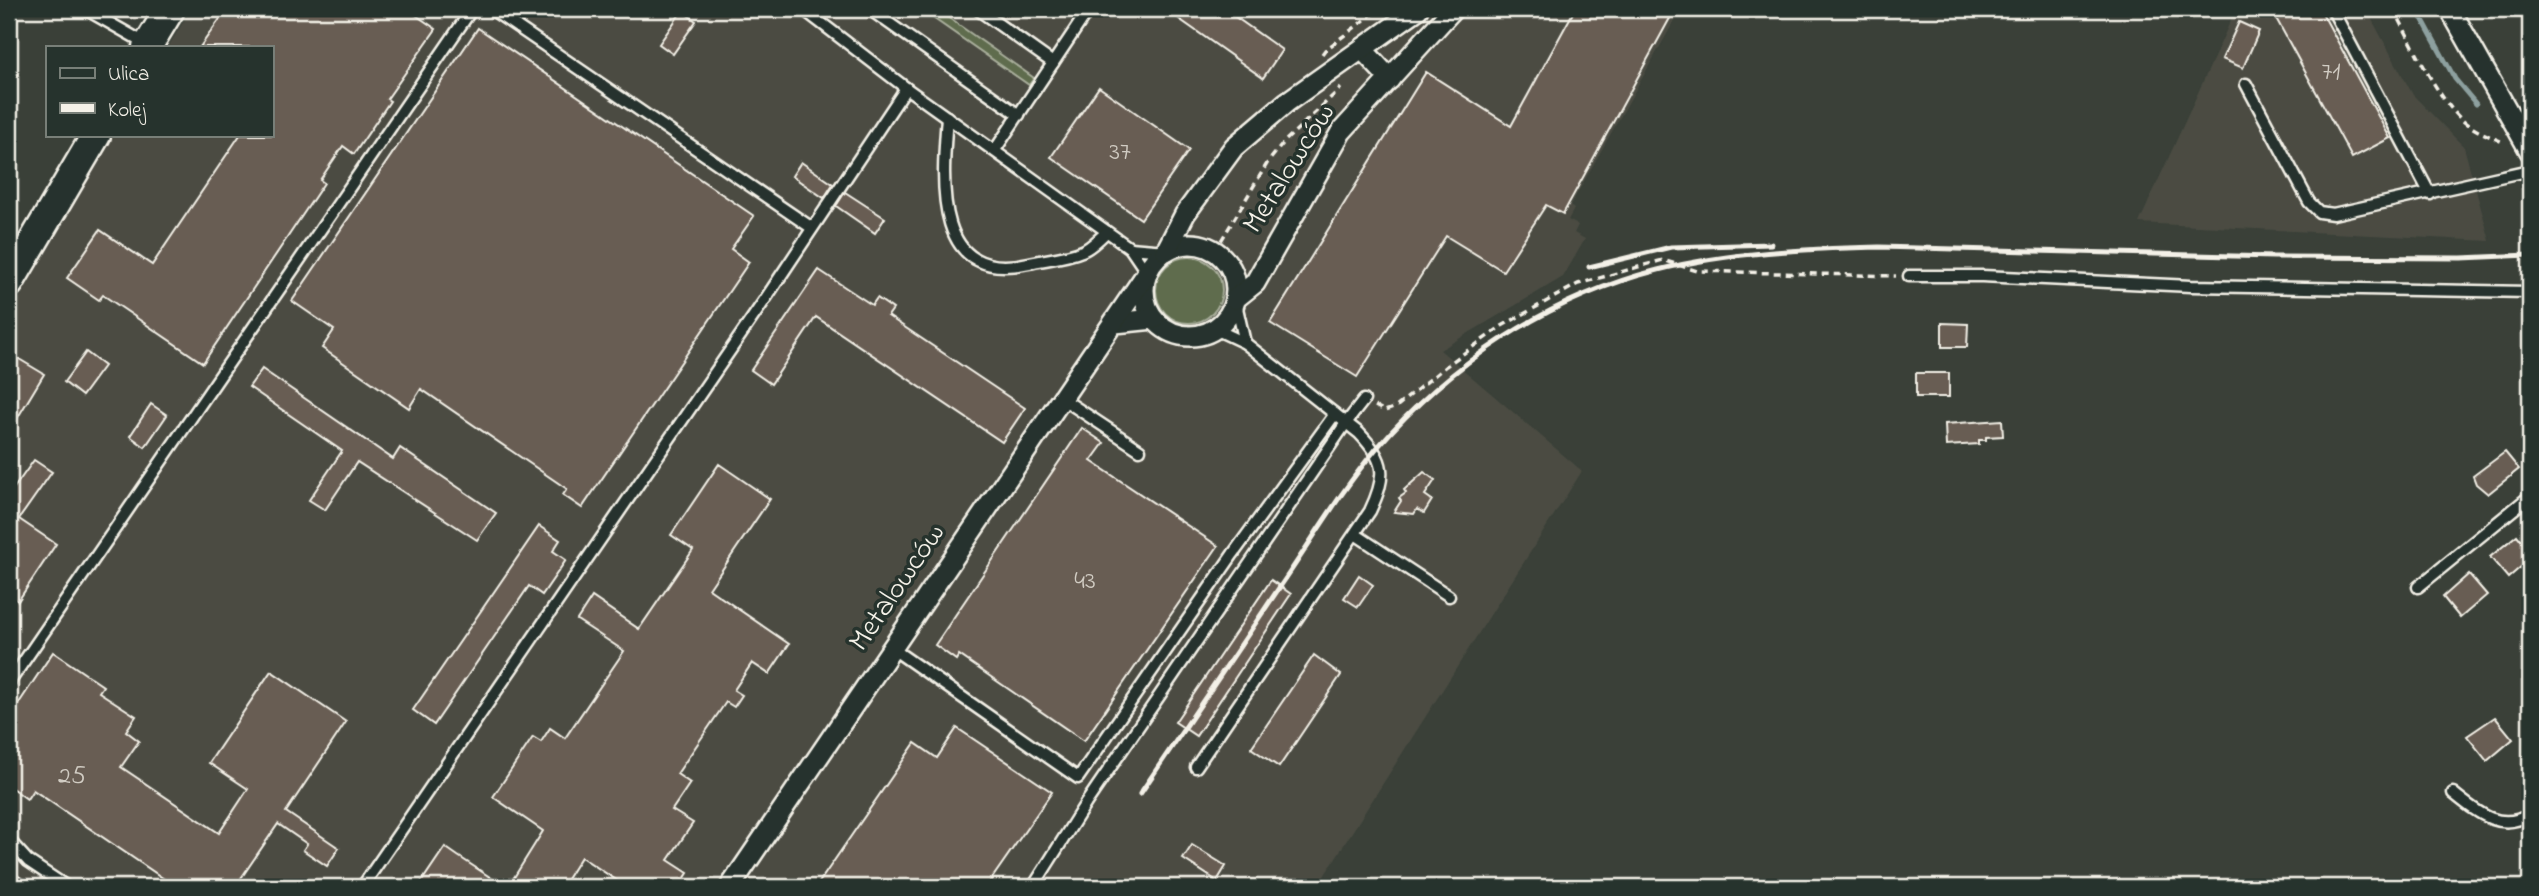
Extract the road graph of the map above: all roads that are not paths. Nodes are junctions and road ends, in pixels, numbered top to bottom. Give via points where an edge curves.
1 (85, 9) edge
2 (170, 9) edge
3 (471, 9) edge
4 (491, 9) edge
5 (803, 9) edge
6 (869, 9) edge
7 (977, 9) edge
8 (1089, 9) edge
9 (1418, 9) edge
10 (1453, 9) edge
11 (2332, 9) edge
12 (2450, 9) edge
13 (148, 46) edge
14 (1362, 49) junction
15 (1054, 63) junction
16 (1390, 79) junction
17 (2246, 84) dead end
18 (906, 88) junction
19 (1019, 114) junction
20 (947, 117) junction
21 (95, 136) edge
22 (2522, 149) edge
23 (995, 150) junction
24 (2530, 170) edge
25 (2430, 194) junction
26 (812, 228) junction
27 (1107, 232) junction
28 (1130, 248) junction
29 (1166, 251) junction
30 (1147, 273) junction
31 (1909, 276) road end
32 (9, 282) edge
33 (2530, 292) edge
34 (1236, 299) junction
35 (1154, 319) junction
36 (1115, 323) junction
37 (1215, 329) junction
38 (1245, 343) junction
39 (1063, 399) junction
40 (1364, 400) road end
41 (1335, 414) junction
42 (1346, 423) junction
43 (1140, 450) dead end
44 (2530, 496) edge
45 (1355, 534) junction
46 (2418, 587) dead end
47 (1449, 596) dead end
48 (892, 649) junction
49 (9, 683) edge
50 (1196, 767) dead end
51 (2454, 793) dead end
52 (2530, 814) edge
53 (9, 840) edge
54 (9, 883) edge
55 (15, 887) edge
56 (67, 887) edge
57 (362, 887) edge
58 (730, 887) edge
59 (1033, 887) edge

1 - 13 lane
2 - 13 street
3 - 49 lane
4 - 26 lane
5 - 18 lane
6 - 19 lane
7 - 15 lane
8 - 15 lane
9 - 14 street, Metalowców
10 - 16 street, Metalowców
11 - 25 lane
12 - 22 street
14 - 16 street
14 - 29 street, Metalowców via 1287,102 1234,147 1185,214
15 - 19 lane
16 - 34 street, Metalowców via 1341,132 1255,283
17 - 25 lane via 2309,202 2319,212 2333,214
18 - 20 lane
18 - 26 lane
19 - 23 lane
20 - 23 lane
20 - 27 lane via 948,218 958,245 975,260 995,267 1018,266 1083,251
21 - 32 street
23 - 27 lane
24 - 25 lane
26 - 57 lane
27 - 28 lane
28 - 29 lane
28 - 30 lane
29 - 30 street, Metalowców
29 - 34 street, Metalowców via 1196,244 1214,251 1230,267
30 - 35 street via 1146,303
30 - 36 street, Metalowców
31 - 33 lane
34 - 37 street, Metalowców
34 - 38 lane
35 - 36 street
35 - 37 street via 1166,330 1182,335
36 - 39 street, Metalowców
37 - 38 lane
38 - 41 lane
39 - 43 lane
39 - 48 street, Metalowców
40 - 42 lane
41 - 42 lane
41 - 48 lane via 1078,778
42 - 45 lane via 1380,459 1378,491
42 - 59 lane
44 - 46 lane
45 - 47 lane
45 - 50 lane
48 - 58 street, Metalowców
51 - 52 lane via 2483,817 2505,823
53 - 56 lane via 28,861
54 - 55 street

